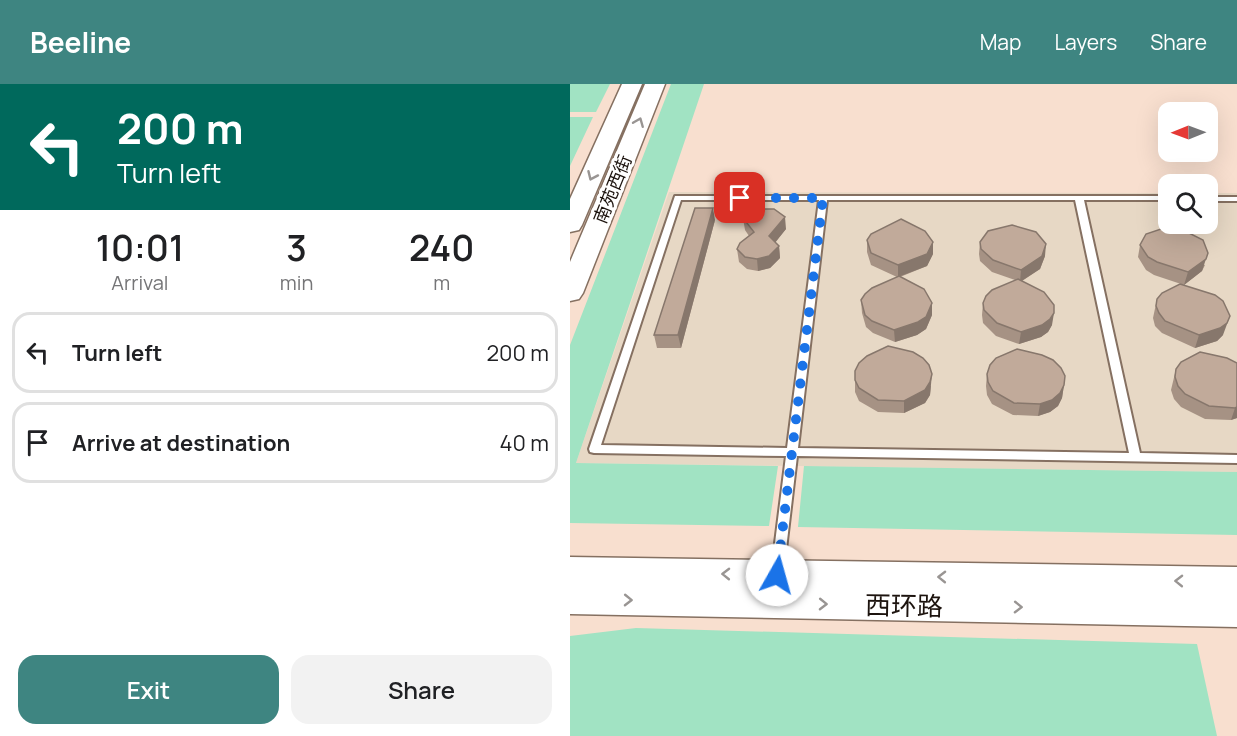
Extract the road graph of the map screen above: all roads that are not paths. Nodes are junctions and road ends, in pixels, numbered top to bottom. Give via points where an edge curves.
1 (632, 84) edge
2 (655, 84) edge
3 (823, 198) junction
4 (1079, 198) junction
5 (1158, 198) edge
6 (1218, 198) edge
7 (1237, 199) edge
8 (570, 225) edge
9 (570, 293) edge
10 (792, 452) junction
11 (1135, 457) junction
12 (1237, 459) edge
13 (570, 572) edge
14 (777, 575) junction
15 (1235, 591) edge
16 (570, 599) edge

1 -> 8 main road, 南苑西街
9 -> 2 main road, 南苑西街
3 - 4 lane
3 - 10 lane
3 - 10 lane via 678,198 594,449
4 - 5 lane
4 - 11 lane
6 - 7 lane
10 - 11 lane
10 - 14 lane
11 - 12 lane
14 -> 13 main road, 西环路
15 -> 14 main road, 西环路
16 -> 15 main road, 西环路

